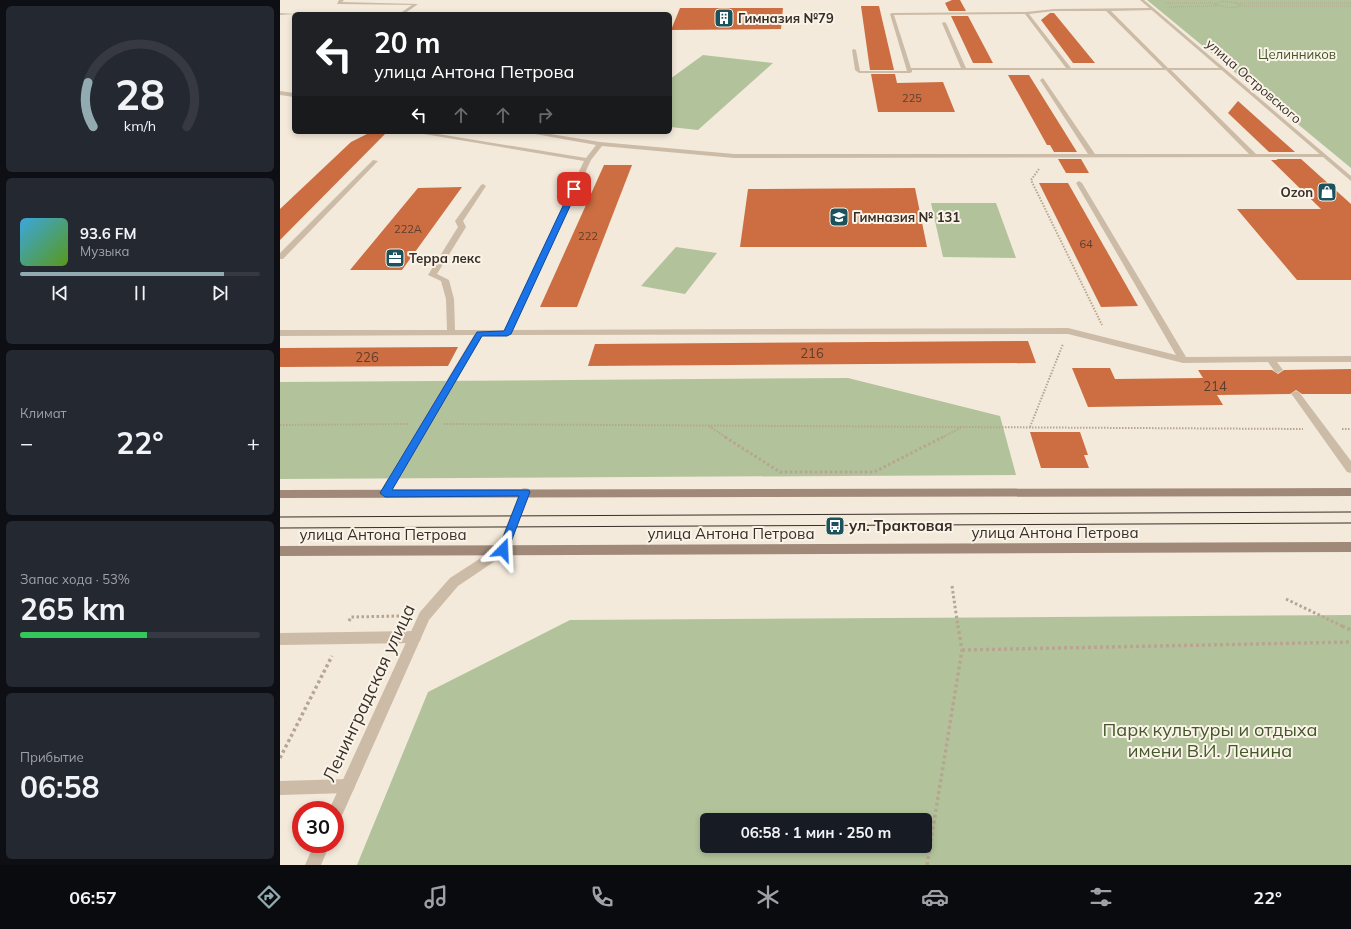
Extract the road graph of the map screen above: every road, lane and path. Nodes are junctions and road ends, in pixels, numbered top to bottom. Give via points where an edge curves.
1 (342, 0) edge
2 (421, 0) edge
3 (1142, 0) edge
4 (1333, 0) edge
5 (1345, 0) edge
6 (1338, 2) junction
7 (1165, 3) dead end
8 (1214, 3) junction
9 (1236, 3) junction
10 (1351, 3) edge
11 (415, 4) junction
12 (1219, 6) junction
13 (1241, 6) junction
14 (1345, 6) junction
15 (1351, 6) edge
16 (1163, 7) dead end
17 (1153, 9) junction
18 (1108, 10) junction
19 (1351, 10) edge
20 (404, 12) edge
21 (1026, 13) junction
22 (280, 14) edge
23 (292, 14) edge
24 (944, 23) dead end
25 (854, 50) dead end
26 (909, 68) junction
27 (964, 68) junction
28 (1069, 68) junction
29 (1168, 69) junction
30 (1222, 69) junction
31 (1043, 80) dead end
32 (280, 93) edge
33 (292, 95) edge
34 (428, 134) edge
35 (539, 134) edge
36 (600, 144) junction
37 (1056, 155) junction
38 (1092, 155) junction
39 (1254, 156) junction
40 (1324, 156) junction
41 (588, 160) junction
42 (375, 161) dead end
43 (1351, 179) edge
44 (1079, 183) dead end
45 (483, 186) dead end
46 (280, 257) edge
47 (1068, 331) junction
48 (451, 332) junction
49 (280, 333) edge
50 (480, 333) junction
51 (507, 334) junction
52 (1110, 342) junction
53 (1351, 359) edge
54 (1183, 360) junction
55 (1270, 360) junction
56 (1278, 370) dead end
57 (1296, 394) dead end
58 (425, 424) junction
59 (280, 425) edge
60 (708, 426) junction
61 (962, 427) junction
62 (1030, 427) junction
63 (1322, 429) junction
64 (1351, 429) edge
65 (1351, 469) edge
66 (525, 492) junction
67 (1351, 492) edge
68 (385, 493) junction
69 (280, 494) edge
70 (1351, 547) edge
71 (503, 550) junction
72 (280, 551) edge
73 (952, 586) dead end
74 (1286, 599) dead end
75 (400, 616) dead end
76 (1351, 630) edge
77 (415, 637) junction
78 (341, 638) junction
79 (280, 639) edge
80 (1351, 642) edge
81 (962, 650) junction
82 (280, 758) edge
83 (348, 786) junction
84 (280, 788) edge
85 (341, 801) edge
86 (318, 853) edge
87 (313, 865) edge
88 (927, 865) edge

1 - 11 street via 338,4
2 - 11 street
3 - 17 street, улица Островского
4 - 6 path
5 - 10 path
6 - 9 path
6 - 10 path
6 - 14 path
7 - 8 path
8 - 9 path
8 - 12 path
9 - 13 path
11 - 20 street
12 - 13 path
12 - 16 path
13 - 14 path
14 - 15 path
14 - 19 path
17 - 18 street
17 - 30 street, улица Островского
18 - 21 street
18 - 29 street
21 - 26 street via 892,14
21 - 28 street
22 - 23 street
24 - 27 street
25 - 26 street via 859,72 910,72
26 - 27 street
27 - 28 street
28 - 29 street
29 - 30 street
29 - 39 street
30 - 40 street, улица Островского
31 - 38 street
32 - 33 street
34 - 41 street
35 - 36 street
36 - 37 street via 734,156
36 - 41 street
37 - 38 street
37 - 52 path via 1040,167 1031,180
38 - 39 street
39 - 40 street
40 - 43 street, улица Островского
41 - 51 street
42 - 46 street
44 - 54 street
45 - 48 street via 459,222 462,227 432,275 445,280 450,299
47 - 51 street
47 - 52 street
47 - 62 path
48 - 49 street
48 - 50 street
50 - 51 street
50 - 58 street
52 - 54 street
53 - 55 street
54 - 55 street
55 - 56 street
57 - 63 street
58 - 59 path
58 - 60 path
58 - 68 street
60 - 61 path
60 - 61 path via 780,472 874,472
61 - 62 path
62 - 63 path
63 - 64 path
63 - 65 street
66 - 67 main road
66 - 68 main road
66 - 71 street
68 - 69 main road
70 - 71 main road, улица Антона Петрова
71 - 72 main road, улица Антона Петрова
71 - 77 street, Ленинградская улица via 454,582 424,616
73 - 81 path
74 - 76 path
75 - 78 path via 351,617
77 - 78 street
77 - 83 street, Ленинградская улица
78 - 79 street
78 - 82 path
80 - 81 path
81 - 88 path
83 - 84 street
83 - 85 street, Ленинградская улица
86 - 87 street

